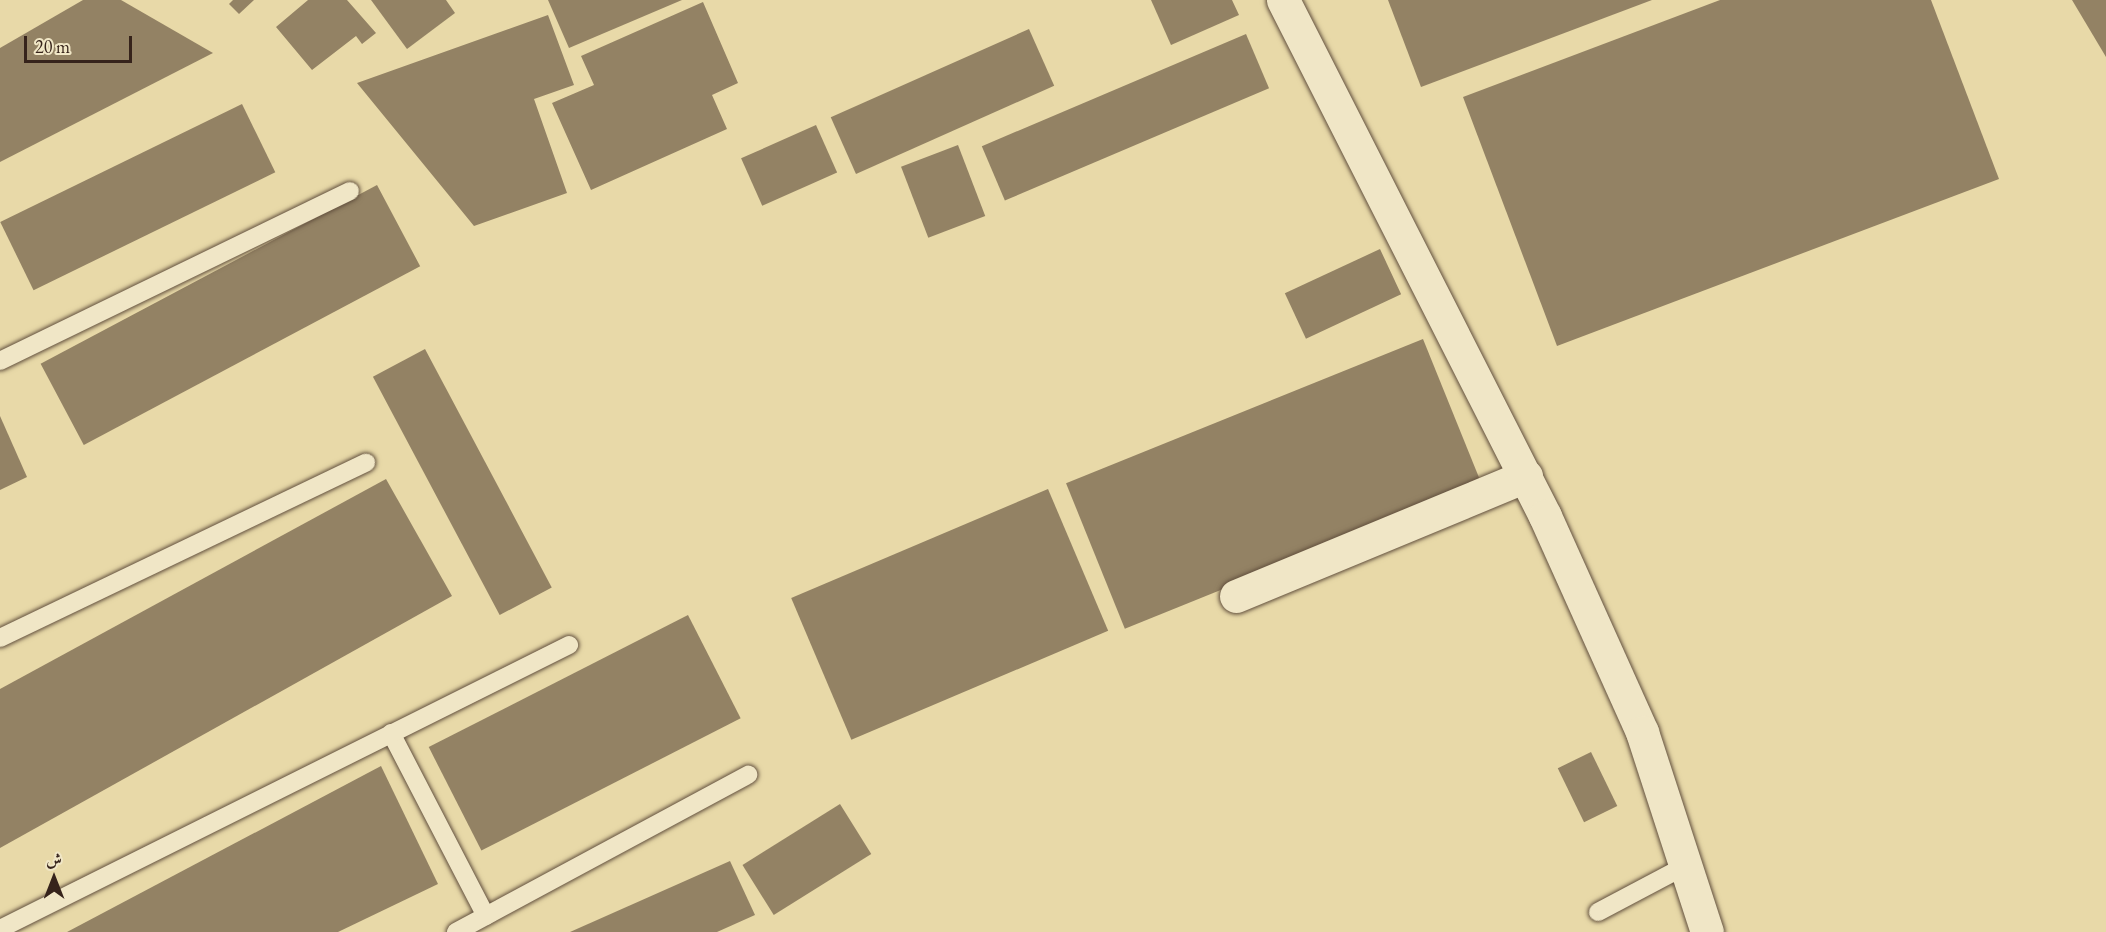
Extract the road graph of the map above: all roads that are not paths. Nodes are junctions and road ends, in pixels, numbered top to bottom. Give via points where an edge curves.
1 (1283, 0) edge
2 (350, 191) dead end
3 (0, 361) edge
4 (366, 463) dead end
5 (1526, 476) junction
6 (1236, 596) dead end
7 (0, 638) edge
8 (569, 645) dead end
9 (391, 733) junction
10 (748, 775) dead end
11 (1685, 866) junction
12 (1598, 912) dead end
13 (486, 916) junction
14 (0, 929) edge
15 (456, 932) edge
16 (1707, 932) edge

1 - 5 street
2 - 3 lane
4 - 7 lane
5 - 6 street
5 - 11 street via 1642,732
8 - 9 lane
9 - 13 lane
9 - 14 lane
10 - 13 lane
11 - 12 lane
11 - 16 street
13 - 15 lane

